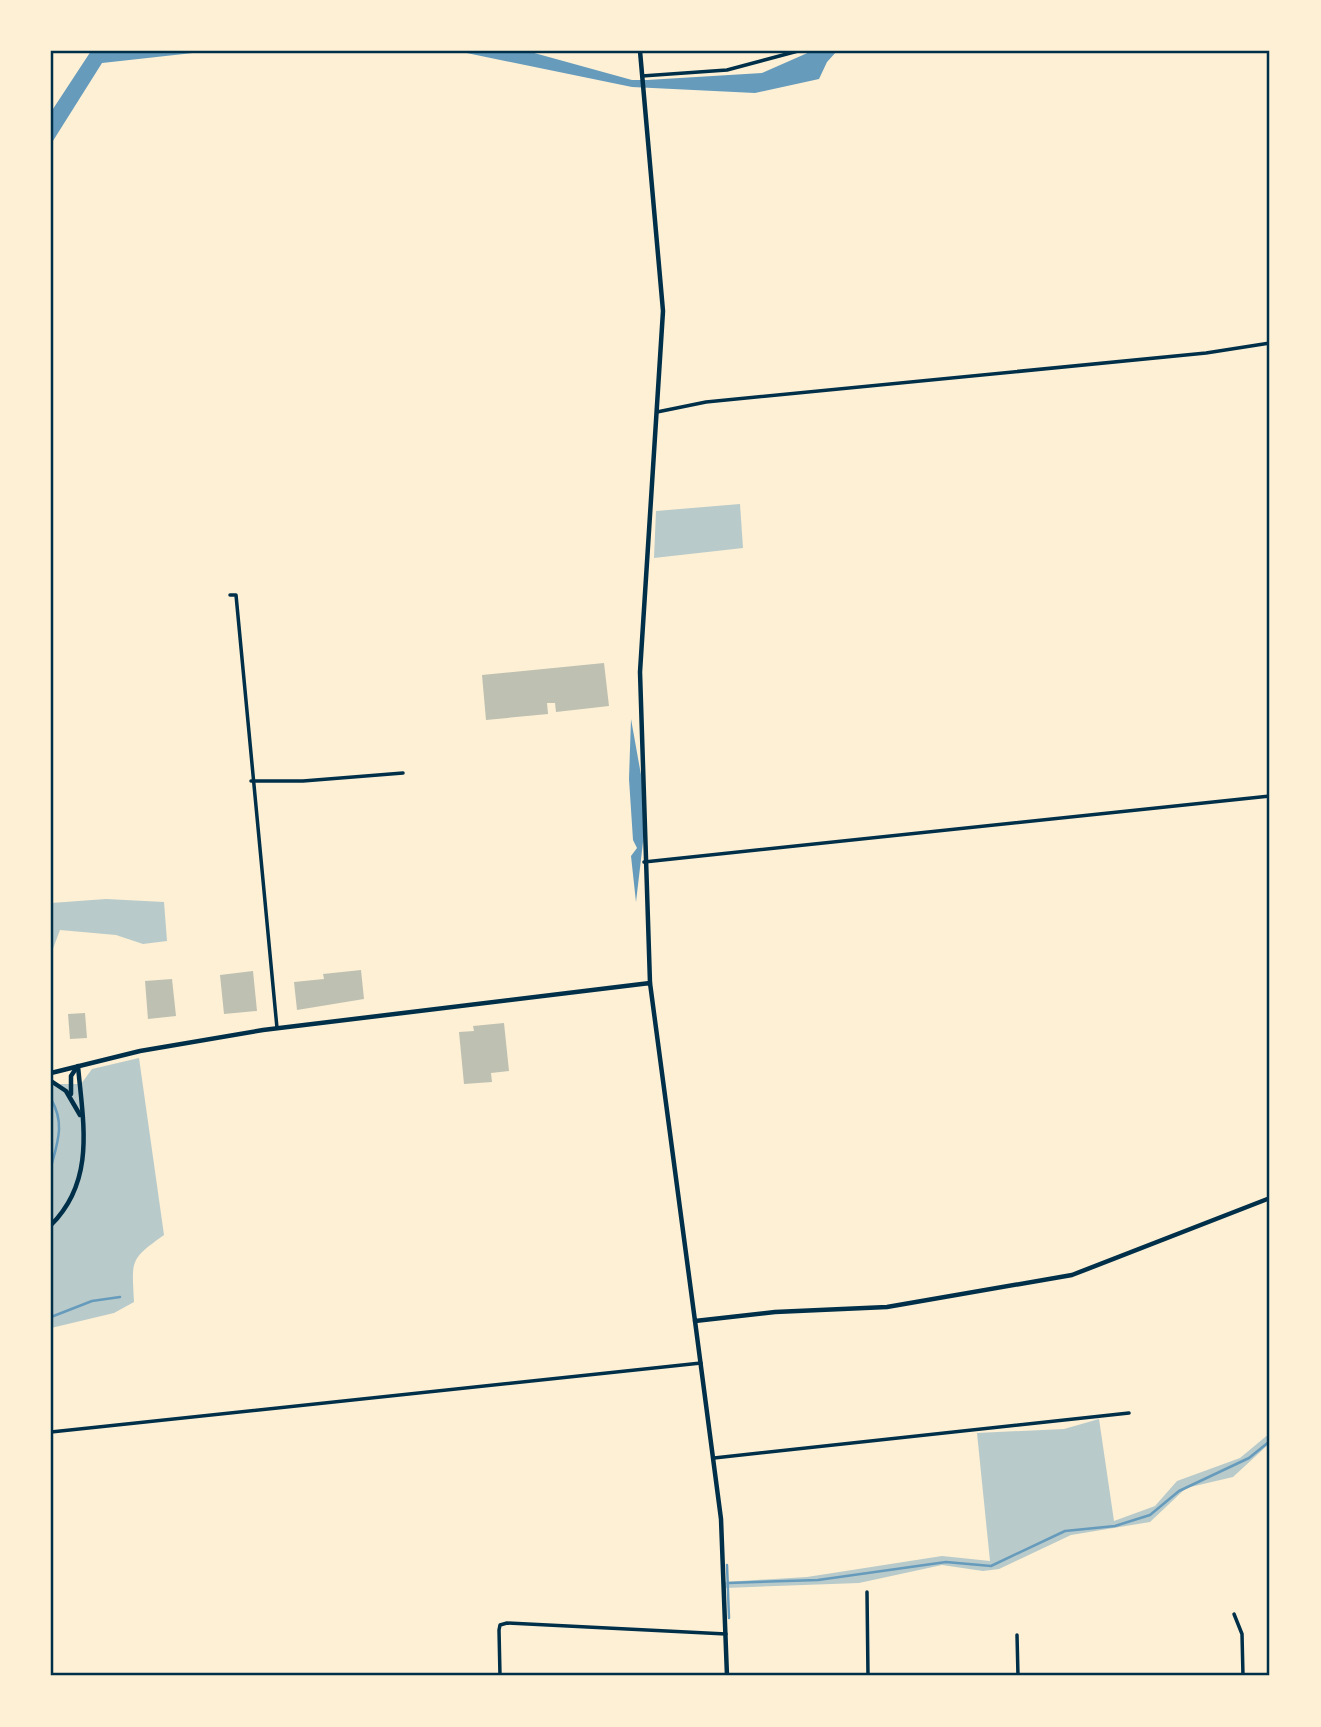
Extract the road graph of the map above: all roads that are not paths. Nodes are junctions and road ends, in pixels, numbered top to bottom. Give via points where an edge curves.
1 (639, 51) edge
2 (798, 51) edge
3 (642, 76) junction
4 (1270, 343) edge
5 (657, 412) junction
6 (230, 595) dead end
7 (403, 773) dead end
8 (251, 781) junction
9 (1270, 796) edge
10 (644, 862) junction
11 (650, 984) junction
12 (277, 1028) junction
13 (78, 1066) junction
14 (51, 1073) edge
15 (51, 1081) edge
16 (72, 1099) junction
17 (82, 1118) junction
18 (1270, 1198) edge
19 (51, 1225) edge
20 (695, 1321) junction
21 (701, 1363) junction
22 (1129, 1413) dead end
23 (51, 1432) edge
24 (714, 1458) junction
25 (867, 1592) dead end
26 (1234, 1614) dead end
27 (726, 1634) junction
28 (1017, 1635) dead end
29 (500, 1676) edge
30 (727, 1676) edge
31 (868, 1676) edge
32 (1018, 1676) edge
33 (1243, 1676) edge

1 - 3 street
2 - 3 street via 727,70
3 - 5 street via 663,311
4 - 5 street via 706,402
5 - 10 street via 640,672
6 - 8 street via 236,595
7 - 8 street
8 - 12 street
9 - 10 street
10 - 11 street
11 - 12 street
11 - 20 street
12 - 13 street
13 - 14 street
13 - 16 street via 69,1083
13 - 17 street
15 - 16 street
16 - 17 street
17 - 19 street via 85,1153 81,1178
18 - 20 street via 1072,1275 887,1307
20 - 21 street
21 - 23 street
21 - 24 street
22 - 24 street
24 - 27 street
25 - 31 street
26 - 33 street via 1242,1634
27 - 29 street via 500,1625
27 - 30 street
28 - 32 street

